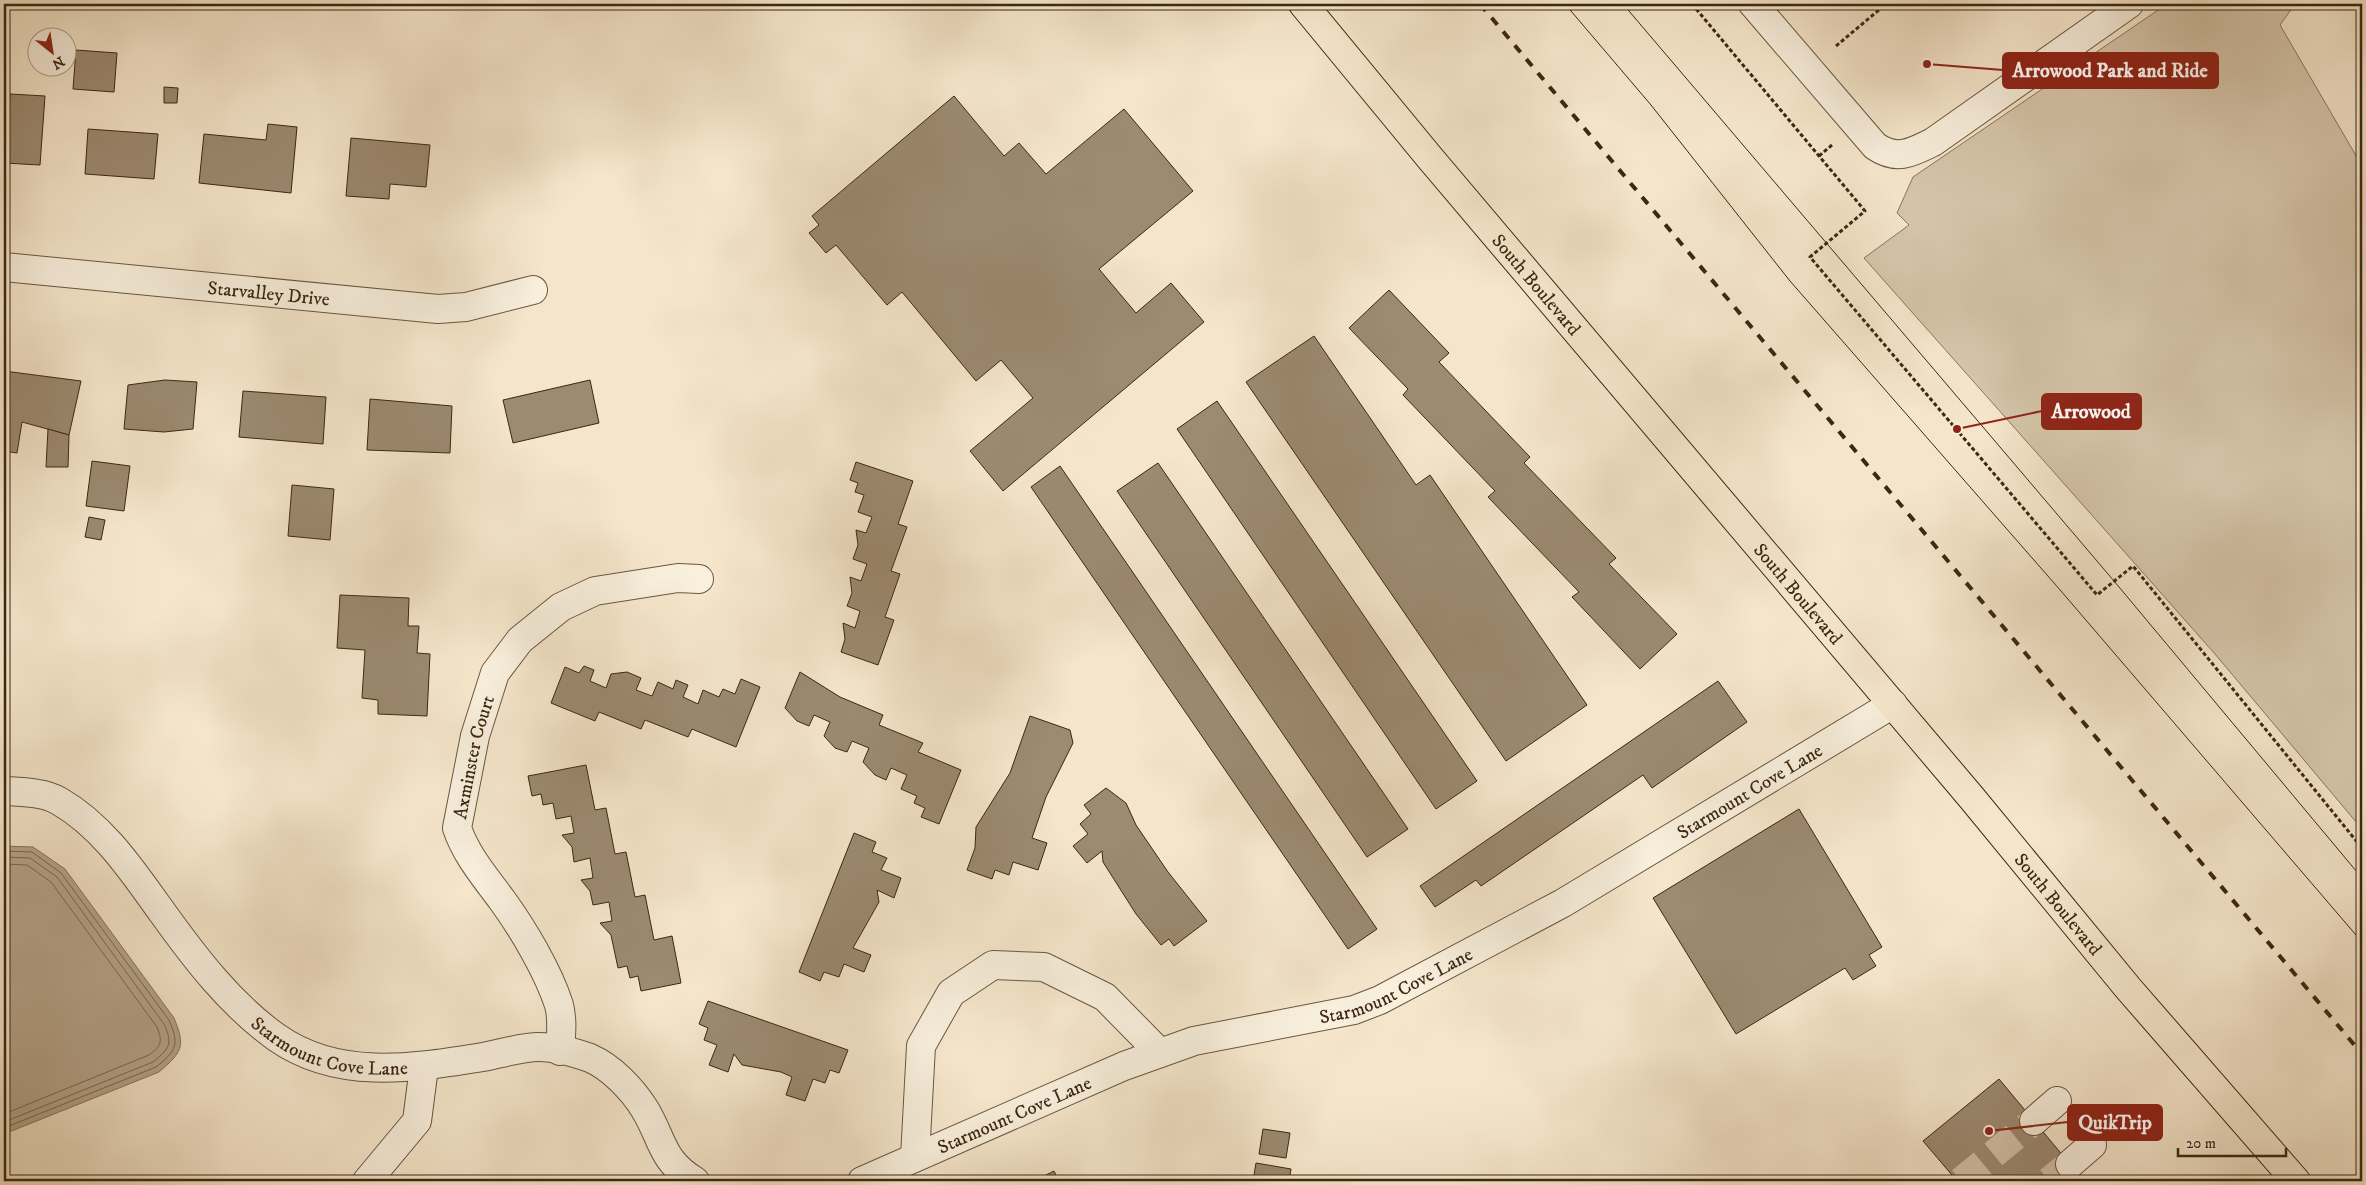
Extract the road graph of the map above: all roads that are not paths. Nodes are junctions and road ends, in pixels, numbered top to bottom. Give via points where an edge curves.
1 (1303, 4) edge
2 (1753, 4) edge
3 (2128, 4) edge
4 (4, 267) edge
5 (533, 290) dead end
6 (699, 579) dead end
7 (1893, 704) junction
8 (4, 791) edge
9 (560, 1051) junction
10 (1160, 1053) junction
11 (424, 1066) junction
12 (2057, 1101) dead end
13 (2034, 1121) tunnel mouth
14 (2092, 1145) dead end
15 (915, 1158) junction
16 (2070, 1164) tunnel mouth
17 (367, 1181) edge
18 (695, 1181) edge
19 (862, 1181) edge
20 (2296, 1181) edge

1 - 7 main road, South Boulevard
2 - 3 street via 1874,146 1885,153 1899,155 1933,142
4 - 5 street, Starvalley Drive via 438,309 466,307
6 - 9 street, Axminster Court via 678,578 595,591 561,607 520,640 495,673 475,736 457,828 476,866 510,912 543,969 559,1005 562,1025
7 - 10 street, Starmount Cove Lane via 1569,900 1380,1000 1354,1010 1194,1040
7 - 20 main road, South Boulevard via 2128,988
8 - 11 street, Starmount Cove Lane via 26,792 58,800 84,820 132,869 221,987 248,1015 279,1038 330,1061 356,1067 386,1070
9 - 11 street, Starmount Cove Lane via 538,1047
9 - 18 street, Starmount Cove Lane via 590,1059 612,1072 644,1108 664,1152
10 - 15 street, Starmount Cove Lane
10 - 15 street via 1105,996 1044,967 993,965 950,993 921,1046
11 - 17 street via 417,1121
12 - 13 street
14 - 16 street
15 - 19 street, Starmount Cove Lane

